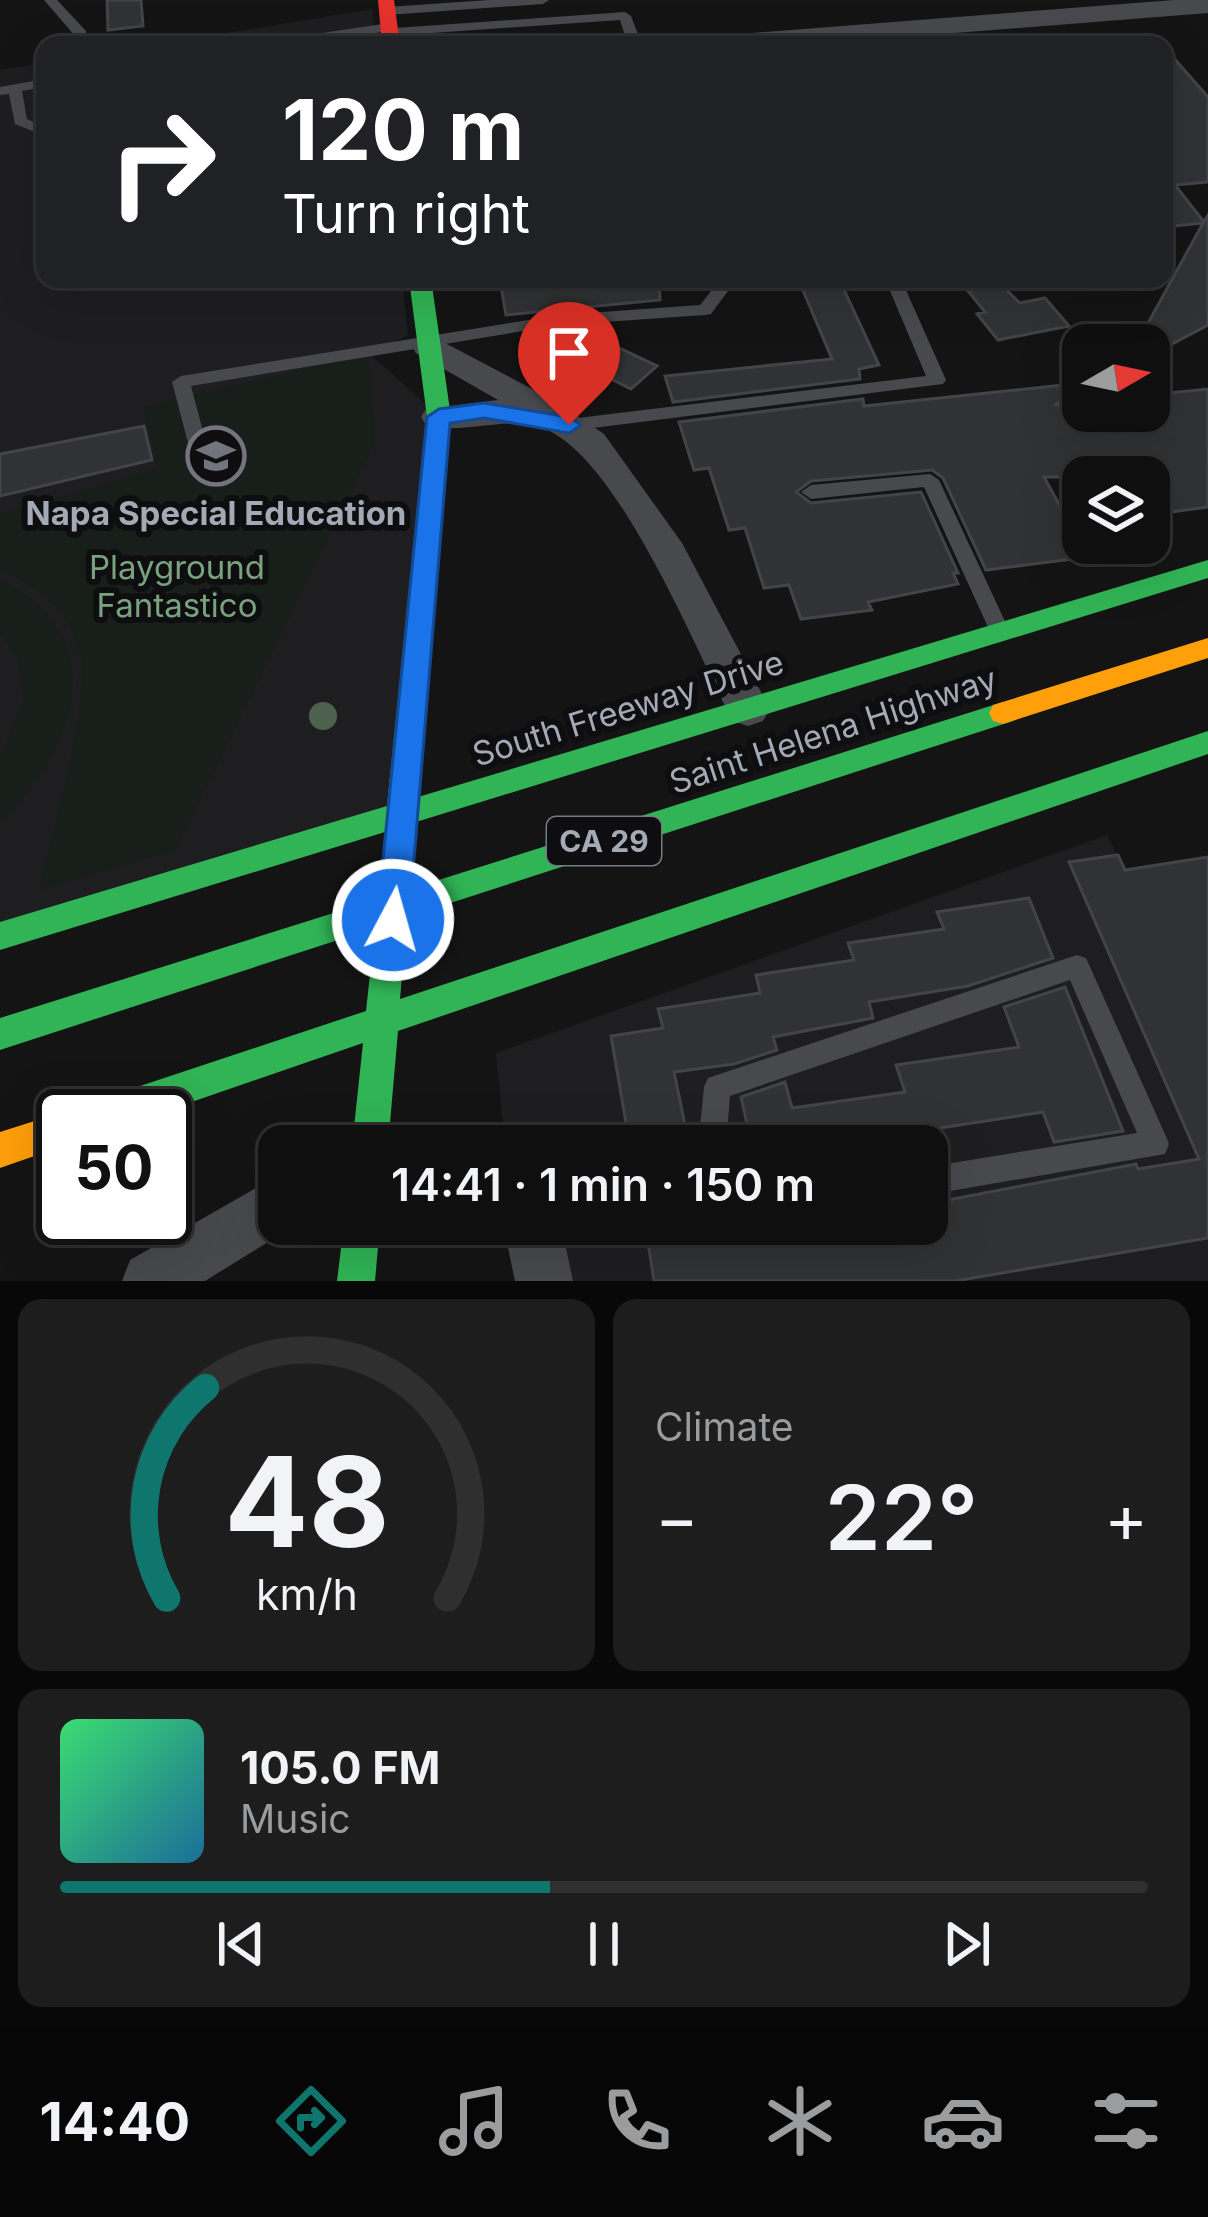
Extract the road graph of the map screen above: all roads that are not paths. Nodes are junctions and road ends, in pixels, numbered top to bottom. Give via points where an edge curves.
1 (50, 0) edge
2 (543, 0) edge
3 (1188, 4) edge
4 (388, 23) edge
5 (81, 34) dead end
6 (317, 36) edge
7 (632, 36) edge
8 (935, 36) edge
9 (1208, 36) edge
10 (8, 90) edge
11 (36, 128) edge
12 (420, 288) edge
13 (722, 288) edge
14 (897, 288) edge
15 (428, 345) junction
16 (439, 417) junction
17 (569, 425) junction
18 (205, 473) dead end
19 (811, 492) dead end
20 (1208, 569) edge
21 (1000, 632) junction
22 (1208, 648) edge
23 (748, 709) junction
24 (1208, 742) edge
25 (0, 936) edge
26 (0, 1034) edge
27 (181, 1089) edge
28 (372, 1125) edge
29 (714, 1125) edge
30 (36, 1138) edge
31 (0, 1150) edge
32 (948, 1178) edge
33 (258, 1216) edge
34 (360, 1245) edge
35 (152, 1281) edge
36 (356, 1281) edge

1 - 5 lane
2 - 4 lane
3 - 8 street
3 - 9 street
4 - 6 lane
4 - 7 lane via 625,16
10 - 11 lane via 20,121
12 - 15 main road
13 - 15 lane via 705,310 560,320
14 - 17 lane via 937,380
15 - 16 main road
15 - 17 street
15 - 18 lane via 181,382
16 - 17 street via 484,410
16 - 28 main road
17 - 23 street via 620,473
19 - 21 lane via 930,480
20 - 21 main road, South Freeway Drive
21 - 23 main road, South Freeway Drive
22 - 26 main road, Saint Helena Highway / CA 29
23 - 25 main road, South Freeway Drive
24 - 27 main road
29 - 32 lane via 717,1087 1077,966 1155,1144
30 - 31 main road
33 - 35 street
34 - 36 main road

